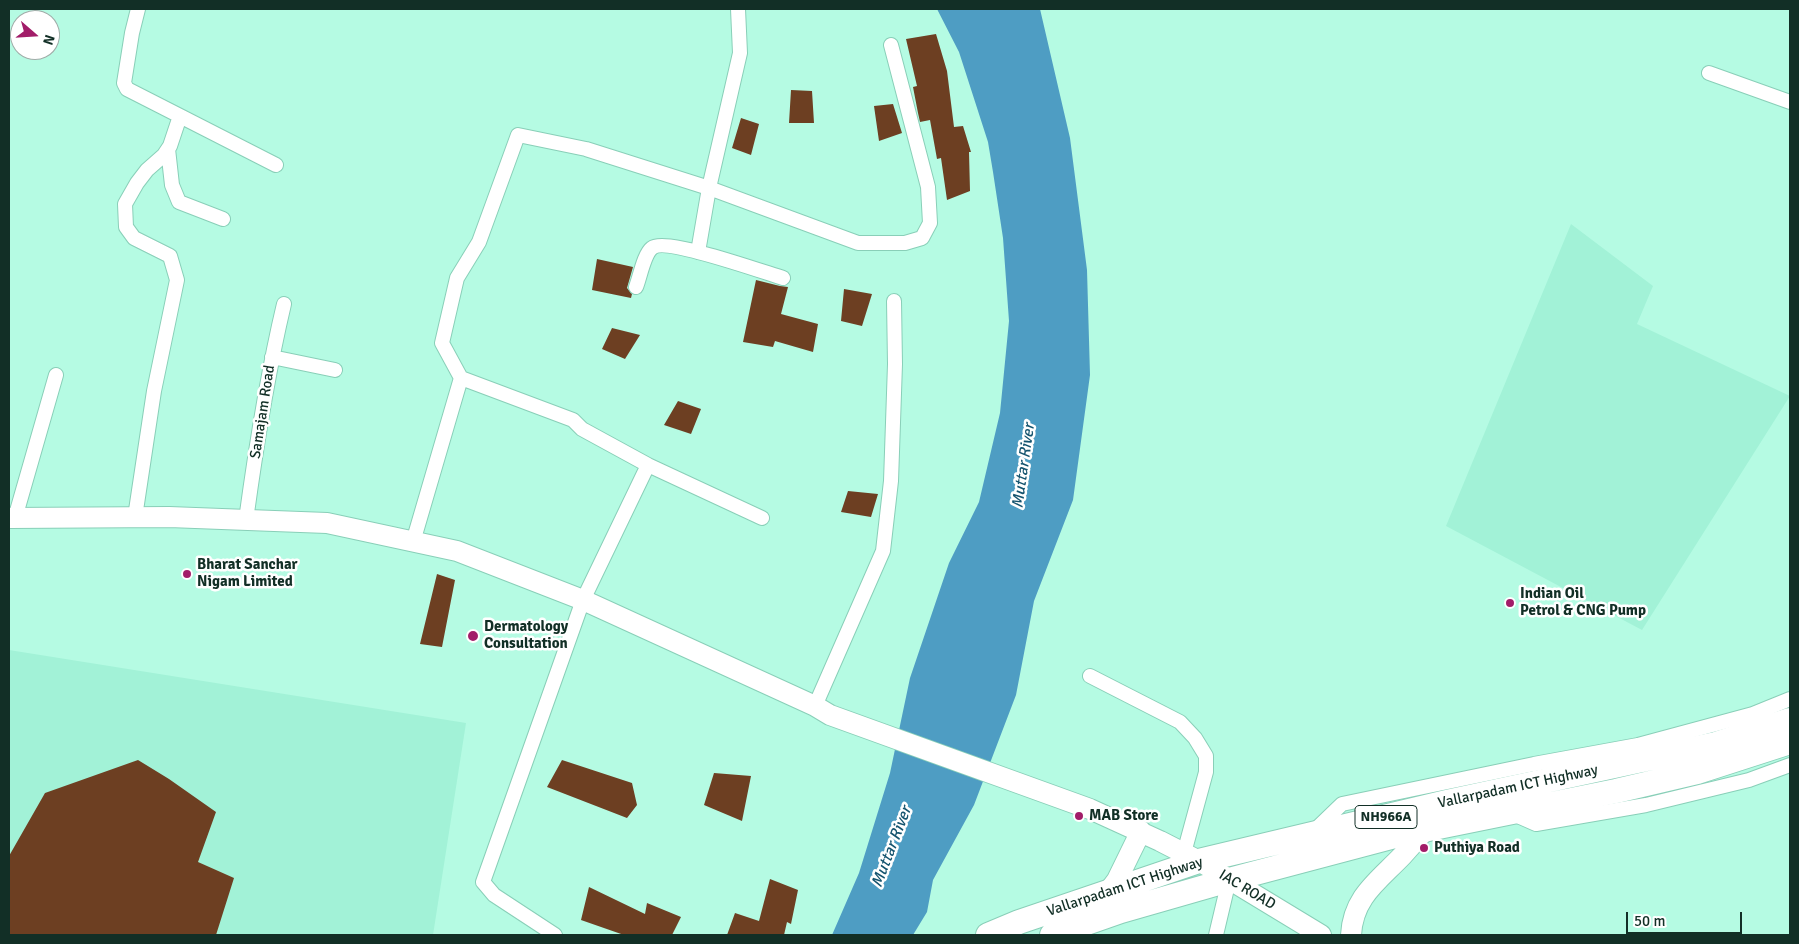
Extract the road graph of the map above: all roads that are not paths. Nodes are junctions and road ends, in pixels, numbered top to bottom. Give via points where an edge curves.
1 (138, 9) edge
2 (738, 9) edge
3 (891, 45) dead end
4 (1709, 73) dead end
5 (1790, 102) edge
6 (180, 116) junction
7 (168, 150) junction
8 (276, 165) dead end
9 (709, 188) junction
10 (223, 219) dead end
11 (698, 252) junction
12 (783, 278) dead end
13 (636, 287) dead end
14 (894, 301) dead end
15 (284, 304) dead end
16 (272, 357) junction
17 (335, 370) dead end
18 (56, 375) dead end
19 (460, 378) junction
20 (648, 465) junction
21 (134, 517) junction
22 (12, 518) edge
23 (762, 518) dead end
24 (246, 520) junction
25 (413, 542) junction
26 (583, 600) junction
27 (1090, 676) dead end
28 (1790, 699) edge
29 (822, 711) junction
30 (1790, 720) edge
31 (1790, 742) edge
32 (1790, 765) edge
33 (1508, 812) junction
34 (1426, 830) junction
35 (1141, 831) junction
36 (1310, 835) junction
37 (1191, 857) junction
38 (1230, 880) junction
39 (1108, 892) junction
40 (555, 935) edge
41 (988, 935) edge
42 (1052, 935) edge
43 (1216, 935) edge
44 (1321, 935) edge
45 (1350, 935) edge

1 - 6 street via 124,83 127,89
2 - 9 street via 740,52
3 - 9 street via 928,187 930,223 922,238 905,243 858,243
4 - 5 street
6 - 7 street
6 - 8 street
7 - 10 street via 172,186 179,202
7 - 21 street via 136,182 125,204 126,227 134,238 170,256 177,280 154,391
9 - 11 street
9 - 19 street via 586,149 518,135 479,242 458,278 442,343
11 - 12 street
11 - 13 street via 666,245 653,247
14 - 29 street via 891,481 883,551
15 - 16 street, Samajam Road
16 - 17 street
16 - 24 street, Samajam Road
18 - 22 street
19 - 20 street via 573,420 582,429
19 - 25 street
20 - 23 street
20 - 26 street
21 - 22 main road, IAC ROAD
21 - 24 main road, IAC ROAD
24 - 25 main road, IAC ROAD via 327,524
25 - 26 main road, IAC ROAD via 457,551
26 - 29 main road, IAC ROAD
26 - 40 street via 483,882 494,895
27 - 37 street via 1180,722 1206,756
28 - 36 street via 1753,714 1638,745 1342,804
29 - 35 main road, IAC ROAD via 1090,809
30 - 36 highway, Vallarpadam ICT Highway / NH966A via 1716,744
31 - 33 highway, Vallarpadam ICT Highway / NH966A via 1697,772
32 - 33 street via 1748,780 1646,806 1536,824
33 - 34 highway, Vallarpadam ICT Highway / NH966A
34 - 38 highway, Vallarpadam ICT Highway / NH966A
34 - 45 main road via 1369,889 1352,921
35 - 37 main road, IAC ROAD
35 - 39 main road
36 - 37 highway, Vallarpadam ICT Highway / NH966A
37 - 38 main road, IAC ROAD
37 - 39 highway, Vallarpadam ICT Highway / NH966A
38 - 42 highway, Vallarpadam ICT Highway / NH966A via 1121,911
38 - 43 street
38 - 44 main road, IAC ROAD
39 - 41 highway, Vallarpadam ICT Highway / NH966A

